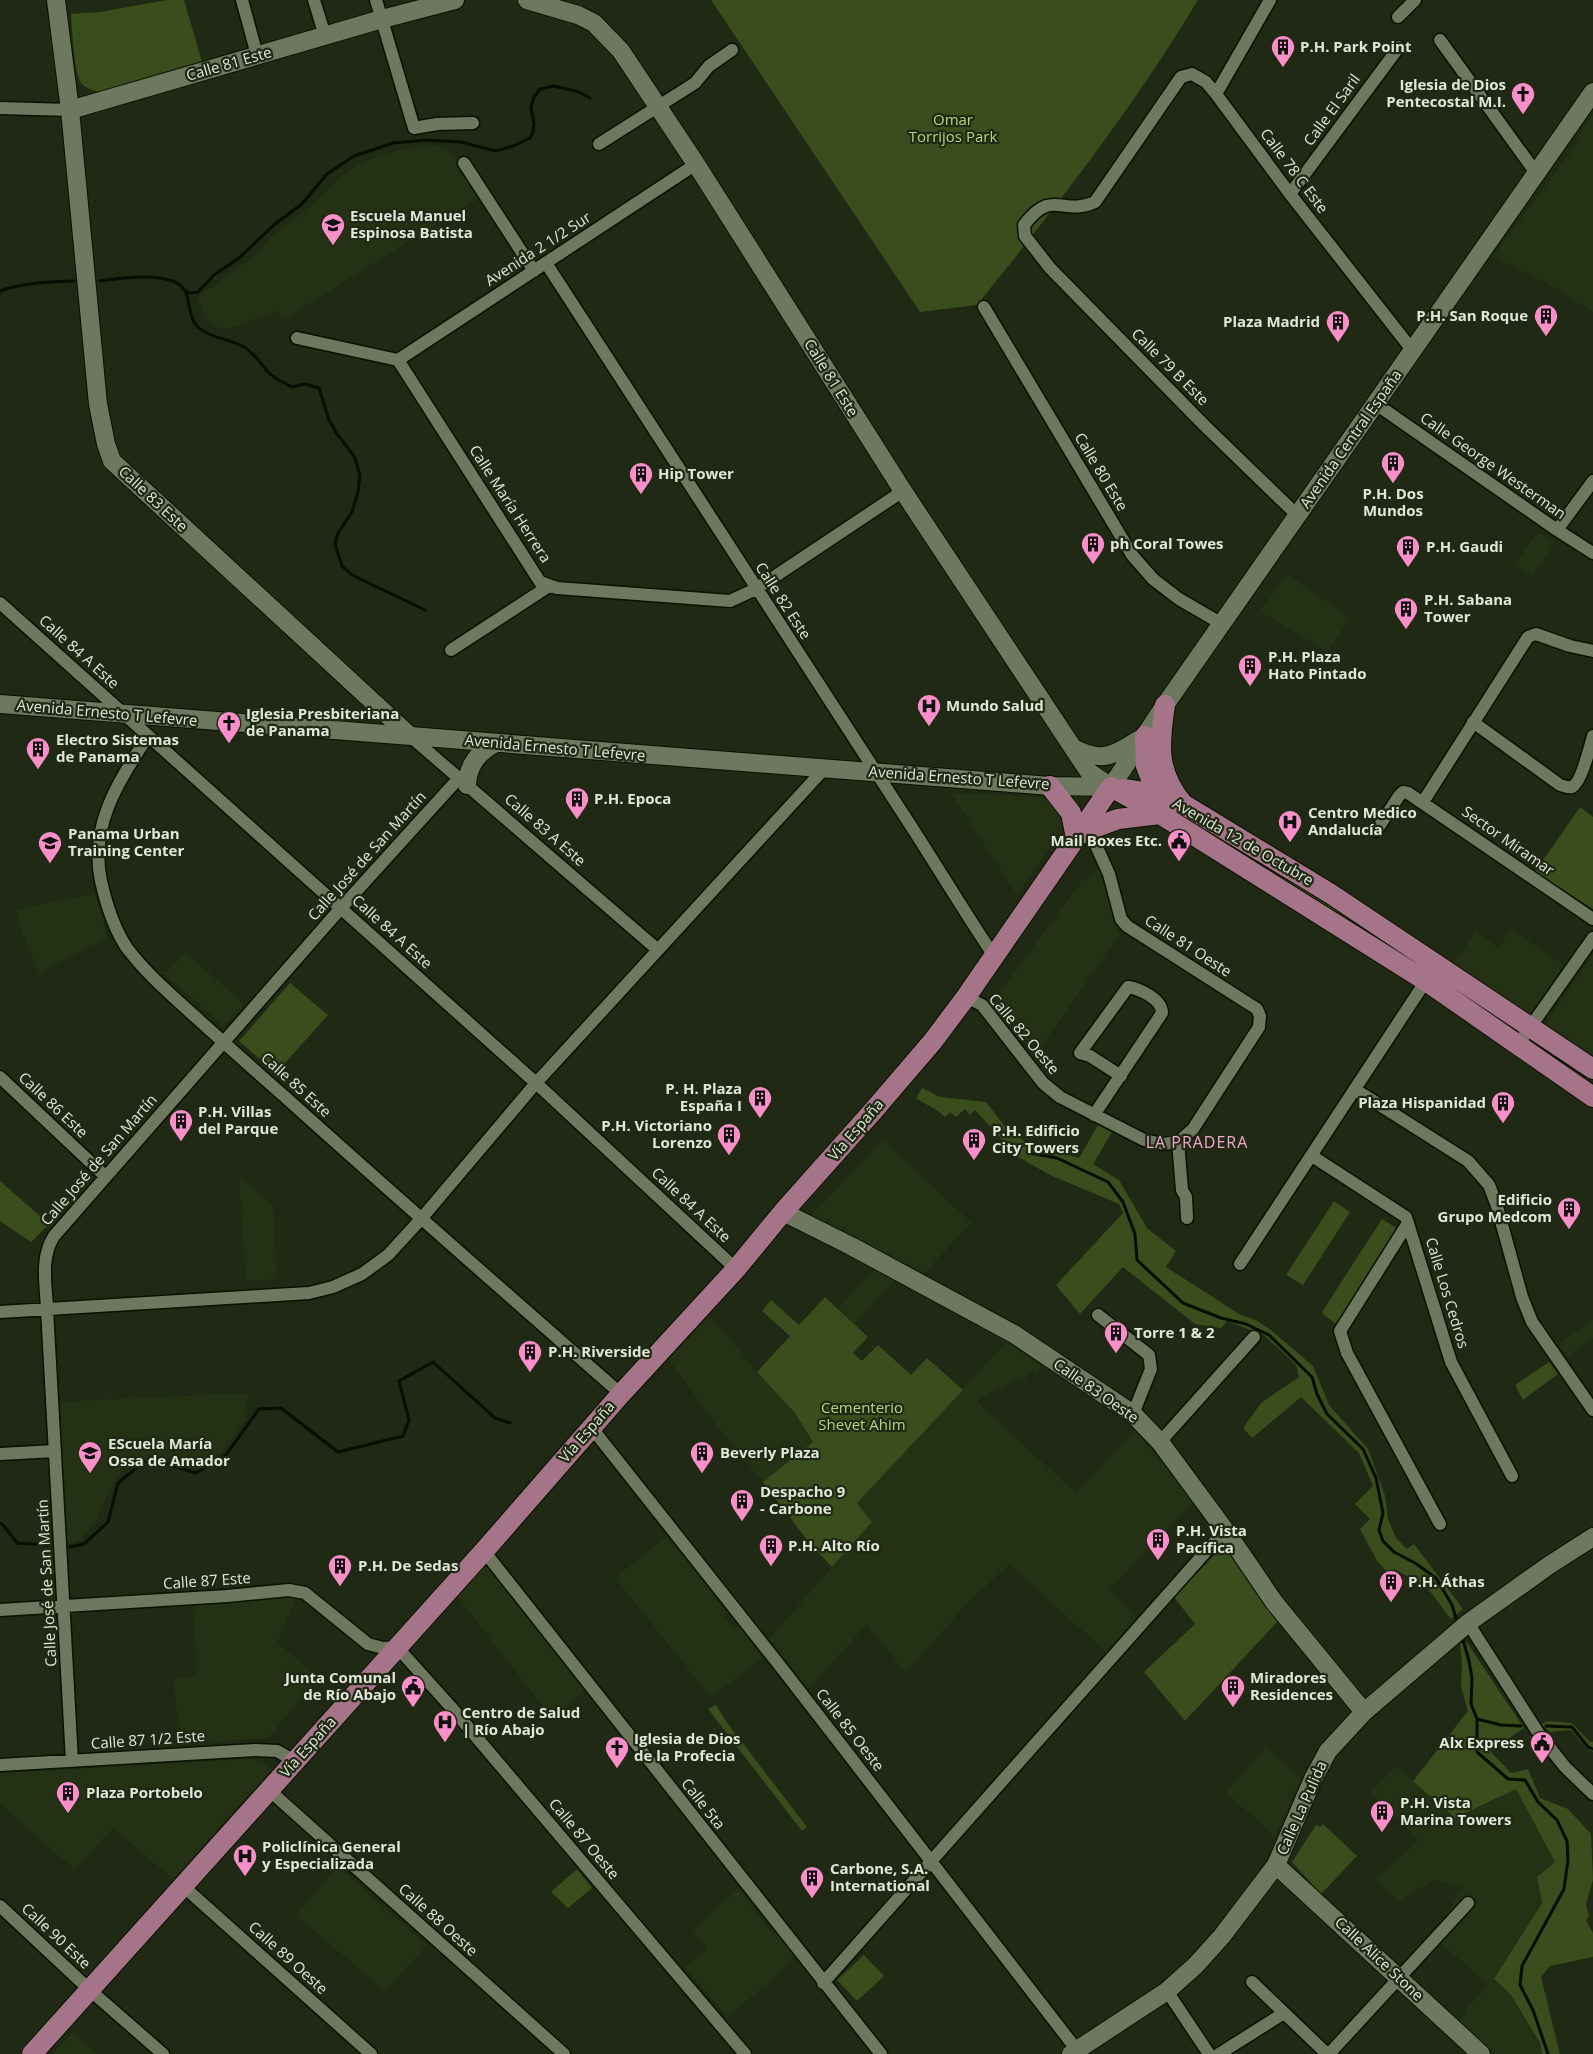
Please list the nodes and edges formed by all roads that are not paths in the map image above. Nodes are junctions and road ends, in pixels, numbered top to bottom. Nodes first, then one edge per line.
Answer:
1 (56, 0) edge
2 (242, 0) edge
3 (314, 0) edge
4 (376, 0) edge
5 (455, 0) edge
6 (527, 0) edge
7 (1270, 0) edge
8 (1415, 0) edge
9 (1398, 17) dead end
10 (382, 19) junction
11 (325, 36) junction
12 (1440, 40) dead end
13 (1399, 47) dead end
14 (732, 50) dead end
15 (257, 55) junction
16 (1593, 92) edge
17 (1216, 94) junction
18 (658, 106) junction
19 (0, 108) edge
20 (70, 110) junction
21 (473, 123) dead end
22 (599, 144) dead end
23 (464, 163) dead end
24 (696, 164) junction
25 (1536, 173) junction
26 (1290, 194) junction
27 (1025, 236) joint
28 (546, 263) junction
29 (534, 271) junction
30 (984, 307) dead end
31 (297, 338) dead end
32 (1413, 351) junction
33 (398, 360) junction
34 (1376, 404) junction
35 (1593, 481) edge
36 (903, 491) junction
37 (1298, 516) junction
38 (1557, 530) junction
39 (1593, 553) edge
40 (549, 586) junction
41 (756, 589) junction
42 (0, 603) edge
43 (1222, 624) junction
44 (452, 650) dead end
45 (1593, 651) edge
46 (370, 700) junction
47 (0, 704) edge
48 (1165, 704) junction
49 (124, 714) junction
50 (1474, 722) junction
51 (358, 733) junction
52 (148, 736) junction
53 (410, 736) junction
54 (1145, 736) junction
55 (1593, 736) edge
56 (496, 743) junction
57 (1072, 748) junction
58 (824, 769) junction
59 (875, 772) junction
60 (463, 781) junction
61 (1056, 786) junction
62 (1111, 787) junction
63 (1157, 794) junction
64 (1423, 802) junction
65 (1183, 804) junction
66 (1160, 814) junction
67 (1376, 831) dead end
68 (1078, 835) junction
69 (341, 908) junction
70 (1593, 919) edge
71 (1593, 938) edge
72 (658, 950) junction
73 (994, 956) junction
74 (1437, 964) junction
75 (1426, 982) junction
76 (966, 997) junction
77 (1531, 1028) junction
78 (224, 1043) junction
79 (1518, 1046) junction
80 (1593, 1069) edge
81 (1593, 1074) edge
82 (1121, 1076) junction
83 (0, 1077) edge
84 (536, 1083) junction
85 (1356, 1090) junction
86 (1590, 1095) edge
87 (1094, 1115) junction
88 (1178, 1142) junction
89 (1312, 1156) junction
90 (106, 1177) junction
91 (783, 1212) junction
92 (1187, 1218) dead end
93 (421, 1219) junction
94 (1408, 1223) junction
95 (1240, 1264) dead end
96 (736, 1269) junction
97 (47, 1309) junction
98 (0, 1312) edge
99 (1098, 1315) dead end
100 (1254, 1338) dead end
101 (621, 1394) junction
102 (1593, 1410) edge
103 (1134, 1414) junction
104 (591, 1427) junction
105 (1160, 1442) junction
106 (55, 1451) junction
107 (0, 1454) edge
108 (1512, 1476) dead end
109 (1440, 1524) dead end
110 (1225, 1530) junction
111 (1593, 1537) edge
112 (484, 1551) junction
113 (65, 1606) junction
114 (0, 1610) edge
115 (1468, 1623) junction
116 (397, 1647) junction
117 (1364, 1712) junction
118 (72, 1761) junction
119 (295, 1761) junction
120 (0, 1765) edge
121 (269, 1790) junction
122 (1593, 1794) edge
123 (931, 1862) junction
124 (1276, 1865) junction
125 (183, 1886) junction
126 (1468, 1903) dead end
127 (0, 1906) edge
128 (1398, 1978) junction
129 (1252, 1982) dead end
130 (823, 1983) junction
131 (90, 1991) junction
132 (1167, 1991) junction
133 (1284, 2013) junction
134 (1076, 2053) edge
135 (32, 2054) edge
136 (163, 2054) edge
137 (371, 2054) edge
138 (564, 2054) edge
139 (745, 2054) edge
140 (881, 2054) edge
141 (1209, 2054) edge
142 (1219, 2054) edge
143 (1328, 2054) edge
144 (1480, 2054) edge

1 - 20 street, Calle 83 Este
2 - 15 street
3 - 11 street
4 - 10 street
5 - 10 street, Calle 81 Este
6 - 18 street, Calle 81 Este
7 - 17 street
8 - 9 street
10 - 11 street, Calle 81 Este
10 - 21 street
11 - 15 street, Calle 81 Este
12 - 25 street
13 - 26 street, Calle El Saril
14 - 18 street
15 - 20 street, Calle 81 Este
16 - 25 street, Avenida Central España
17 - 26 street, Calle 78 C Este
17 - 27 street, Calle 78 C Este
18 - 22 street
18 - 24 street, Calle 81 Este
19 - 20 street, Calle 81 Este
20 - 46 street, Calle 83 Este
23 - 29 street
24 - 28 street, Avenida 2 1/2 Sur
24 - 36 street, Calle 81 Este
25 - 32 street, Avenida Central España
26 - 32 street, Calle 78 C Este
27 - 37 street, Calle 79 B Este
28 - 29 street, Avenida 2 1/2 Sur
28 - 41 street, Calle 82 Este
29 - 33 street, Avenida 2 1/2 Sur
30 - 43 street, Calle 80 Este
31 - 33 street
32 - 34 street, Avenida Central España
33 - 40 street, Calle María Herrera
34 - 37 street, Avenida Central España
34 - 38 street, Calle George Westerman
35 - 38 street
36 - 41 street, Calle María Herrera
36 - 57 street, Calle 81 Este
37 - 43 street, Avenida Central España
38 - 39 street, Calle George Westerman
40 - 41 street, Calle María Herrera
40 - 44 street
41 - 59 street, Calle 82 Este
42 - 49 street, Calle 84 A Este
43 - 48 street, Avenida Central España
45 - 50 street
46 - 51 street
46 - 53 street, Calle 83 Este
47 - 49 street, Avenida Ernesto T Lefevre
48 - 54 street, Avenida Central España
48 - 65 main road
49 - 51 street, Avenida Ernesto T Lefevre
49 - 52 street, Calle 84 A Este
50 - 55 street
50 - 64 street
51 - 53 street, Avenida Ernesto T Lefevre
52 - 69 street, Calle 84 A Este
52 - 78 street, Calle 85 Este
53 - 56 street, Avenida Ernesto T Lefevre
53 - 60 street, Calle 83 A Este
54 - 57 street
54 - 62 street, Avenida Central España
54 - 63 main road
56 - 58 street, Avenida Ernesto T Lefevre
56 - 60 street
57 - 61 street
57 - 62 street, Calle 81 Este
58 - 59 street, Avenida Ernesto T Lefevre
58 - 72 street
59 - 61 street, Avenida Ernesto T Lefevre
59 - 73 street, Calle 82 Este
60 - 69 street, Calle José de San Martín
60 - 72 street, Calle 83 A Este
61 - 62 street, Avenida Ernesto T Lefevre
61 - 68 main road
62 - 63 main road, Avenida 12 de Octubre
62 - 66 main road, Avenida 12 de Octubre
62 - 68 main road, Vía España
63 - 65 main road, Avenida 12 de Octubre
64 - 67 street, Sector Miramar
64 - 70 street, Sector Miramar
65 - 74 main road, Avenida 12 de Octubre
66 - 68 main road
66 - 75 main road, Avenida 12 de Octubre
68 - 73 main road, Vía España
68 - 88 street, Calle 81 Oeste
69 - 78 street, Calle José de San Martín
69 - 84 street, Calle 84 A Este
71 - 77 street
72 - 84 street
73 - 76 main road, Vía España
74 - 75 street
74 - 77 main road, Avenida 12 de Octubre
75 - 79 main road, Avenida 12 de Octubre
75 - 85 street
76 - 87 street, Calle 82 Oeste
76 - 91 main road, Vía España
77 - 79 street
77 - 80 main road, Avenida 12 de Octubre
78 - 90 street, Calle José de San Martín
78 - 93 street, Calle 85 Este
79 - 86 main road, Avenida 12 de Octubre
81 - 86 main road
82 - 82 street
82 - 87 street
83 - 90 street, Calle 86 Este
84 - 93 street
84 - 96 street, Calle 84 A Este
85 - 89 street
85 - 102 street
87 - 88 street, Calle 82 Oeste
88 - 92 street
89 - 94 street, Calle Los Cedros
89 - 95 street
90 - 97 street, Calle José de San Martín
91 - 96 main road, Vía España
91 - 103 street, Calle 83 Oeste
93 - 97 street
93 - 101 street, Calle 85 Este
94 - 108 street, Calle Los Cedros
94 - 109 street
96 - 101 main road, Vía España
97 - 98 street
97 - 106 street, Calle José de San Martín
99 - 103 street
100 - 105 street
101 - 104 main road, Vía España
103 - 105 street, Calle 83 Oeste
104 - 112 main road, Vía España
104 - 123 street, Calle 85 Oeste
105 - 110 street, Calle 83 Oeste
106 - 107 street
106 - 113 street, Calle José de San Martín
110 - 117 street, Calle 83 Oeste
110 - 123 street
111 - 115 street, Calle La Pulida
112 - 116 main road, Vía España
112 - 130 street, Calle 5ta
113 - 114 street, Calle 87 Este
113 - 116 street, Calle 87 Este
113 - 118 street, Calle José de San Martín
115 - 117 street, Calle La Pulida
115 - 122 street
116 - 119 main road, Vía España
116 - 139 street, Calle 87 Oeste
117 - 124 street, Calle La Pulida
118 - 119 street, Calle 87 1/2 Este
118 - 120 street, Calle 87 1/2 Este
119 - 121 main road, Vía España
121 - 125 main road, Vía España
121 - 138 street, Calle 88 Oeste
123 - 130 street
123 - 134 street, Calle 85 Oeste
124 - 128 street, Calle Alice Stone
124 - 132 street, Calle La Pulida
125 - 131 main road, Vía España
125 - 137 street, Calle 89 Oeste
126 - 128 street
127 - 131 street, Calle 90 Este
128 - 143 street
128 - 144 street, Calle Alice Stone
129 - 133 street
130 - 140 street, Calle 5ta
131 - 135 main road, Vía España
131 - 136 street, Calle 90 Este
132 - 134 street, Calle La Pulida
132 - 141 street
133 - 142 street
133 - 143 street

